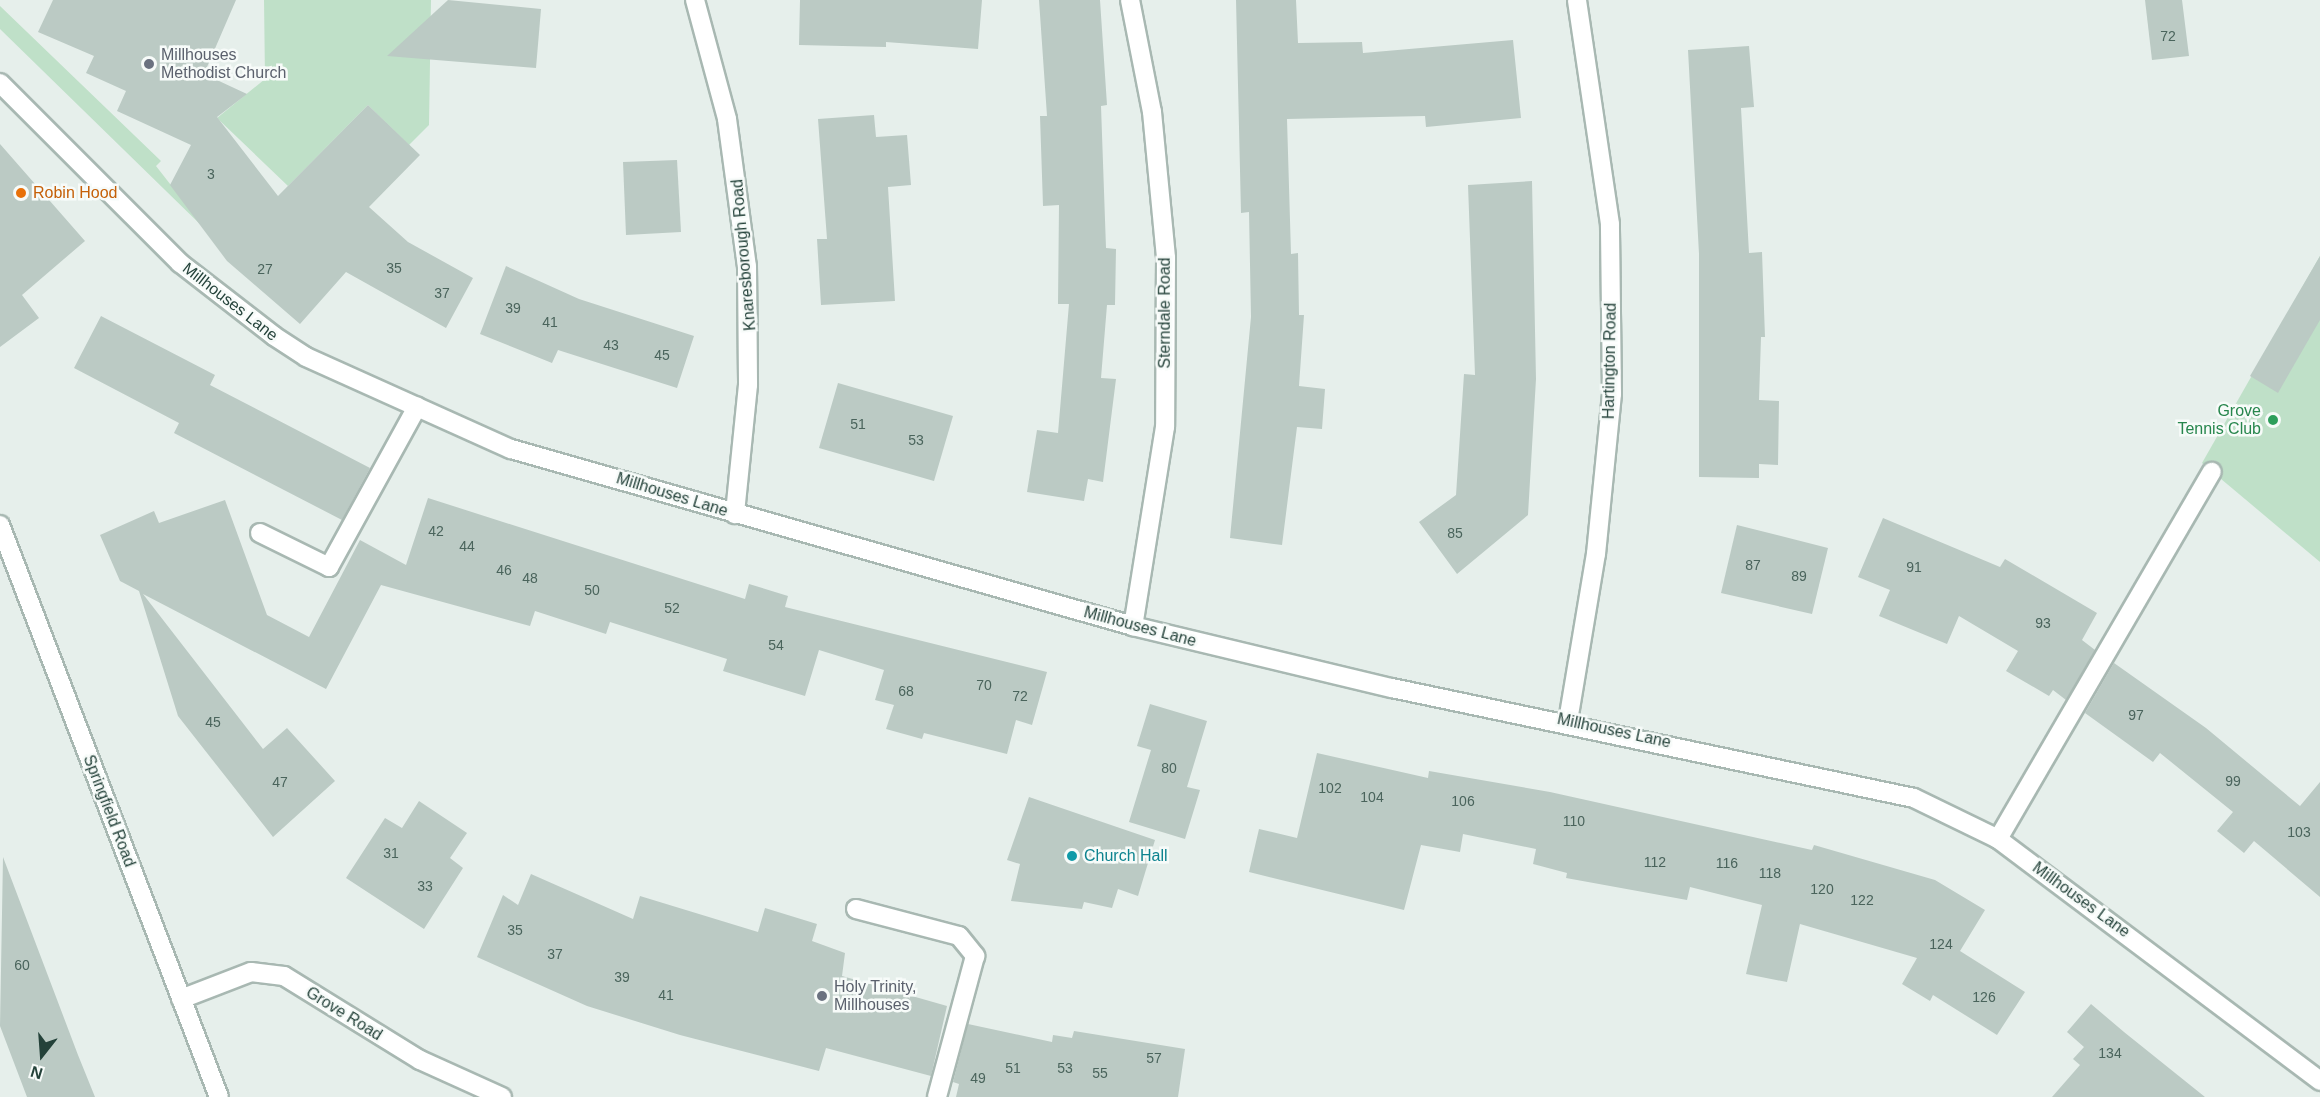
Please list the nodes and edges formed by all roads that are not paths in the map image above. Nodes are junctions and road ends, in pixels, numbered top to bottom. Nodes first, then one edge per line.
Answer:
1 (695, 0) edge
2 (1130, 0) edge
3 (1577, 0) edge
4 (0, 83) edge
5 (417, 407) junction
6 (2212, 472) dead end
7 (735, 514) junction
8 (0, 525) edge
9 (260, 533) dead end
10 (1133, 626) junction
11 (1568, 721) junction
12 (1998, 839) junction
13 (856, 909) dead end
14 (181, 999) junction
15 (2320, 1081) edge
16 (219, 1097) edge
17 (502, 1097) edge
18 (938, 1097) edge

1 - 7 street, Knaresborough Road
2 - 10 street, Sterndale Road
3 - 11 street, Hartington Road
4 - 5 street, Millhouses Lane
5 - 7 street, Millhouses Lane
5 - 9 street
6 - 12 street
7 - 10 street, Millhouses Lane
8 - 14 street, Springfield Road
10 - 11 street, Millhouses Lane
11 - 12 street, Millhouses Lane
12 - 15 street, Millhouses Lane
13 - 18 street
14 - 16 street, Springfield Road
14 - 17 street, Grove Road

